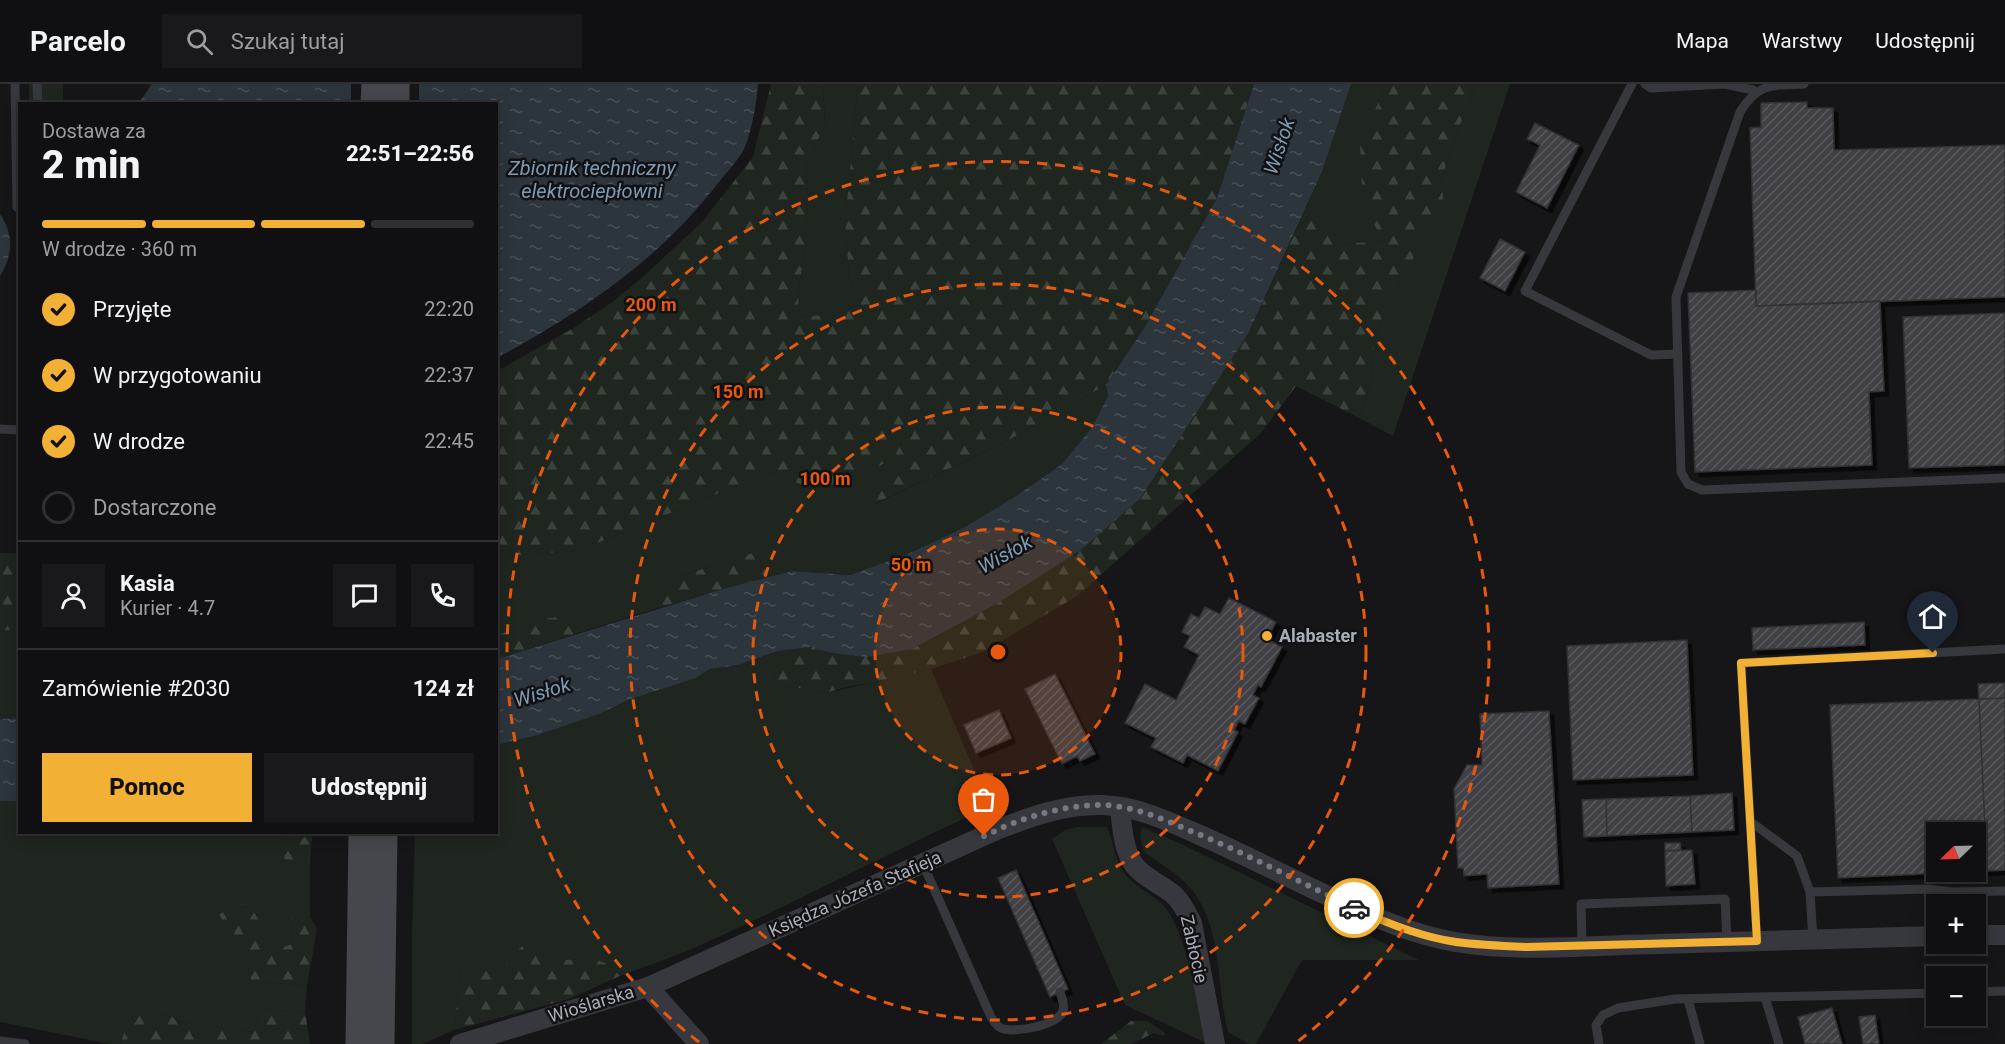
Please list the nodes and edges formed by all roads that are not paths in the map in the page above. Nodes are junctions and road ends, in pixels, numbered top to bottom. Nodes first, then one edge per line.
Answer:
1 (15, 84) edge
2 (37, 84) edge
3 (375, 84) edge
4 (396, 84) edge
5 (1632, 84) edge
6 (1645, 84) edge
7 (1803, 84) edge
8 (1753, 90) junction
9 (38, 102) edge
10 (374, 102) edge
11 (396, 102) edge
12 (17, 207) dead end
13 (1678, 354) junction
14 (0, 429) edge
15 (18, 430) edge
16 (2005, 478) edge
17 (2005, 649) edge
18 (1120, 807) junction
19 (1751, 822) junction
20 (362, 834) edge
21 (384, 834) edge
22 (923, 864) junction
23 (2005, 891) edge
24 (1810, 892) junction
25 (1953, 892) joint
26 (2005, 934) edge
27 (1986, 935) edge
28 (1926, 936) edge
29 (1813, 940) junction
30 (1757, 941) junction
31 (1727, 942) junction
32 (1582, 946) junction
33 (648, 987) junction
34 (2005, 991) edge
35 (1060, 992) dead end
36 (1986, 992) edge
37 (1926, 993) edge
38 (1765, 997) junction
39 (1688, 999) junction
40 (0, 1041) edge
41 (25, 1044) edge
42 (359, 1044) edge
43 (381, 1044) edge
44 (463, 1044) edge
45 (699, 1044) edge
46 (1215, 1044) edge
47 (1599, 1044) edge
48 (1700, 1044) edge
49 (1779, 1044) edge

1 - 12 lane
2 - 9 lane
3 - 10 main road
4 - 11 main road
5 - 13 lane
6 - 8 lane
7 - 8 lane
8 - 13 lane
13 - 16 lane
14 - 15 lane
17 - 19 lane
18 - 22 street, Księdza Józefa Stafieja
18 - 32 street, Księdza Józefa Stafieja
18 - 46 street, Zabłocie
19 - 24 lane
19 - 30 lane
20 - 42 main road
21 - 43 main road
22 - 33 street, Księdza Józefa Stafieja
22 - 35 lane
23 - 25 lane
24 - 25 lane
24 - 29 lane
26 - 27 street
28 - 29 street, Księdza Józefa Stafieja
29 - 30 street, Księdza Józefa Stafieja
30 - 31 street, Księdza Józefa Stafieja
31 - 32 street, Księdza Józefa Stafieja
31 - 32 lane
33 - 44 street, Wioślarska
33 - 45 street, Wioślarska
34 - 36 lane
37 - 38 lane
38 - 39 lane
38 - 49 lane
39 - 47 lane
39 - 48 lane
40 - 41 lane

